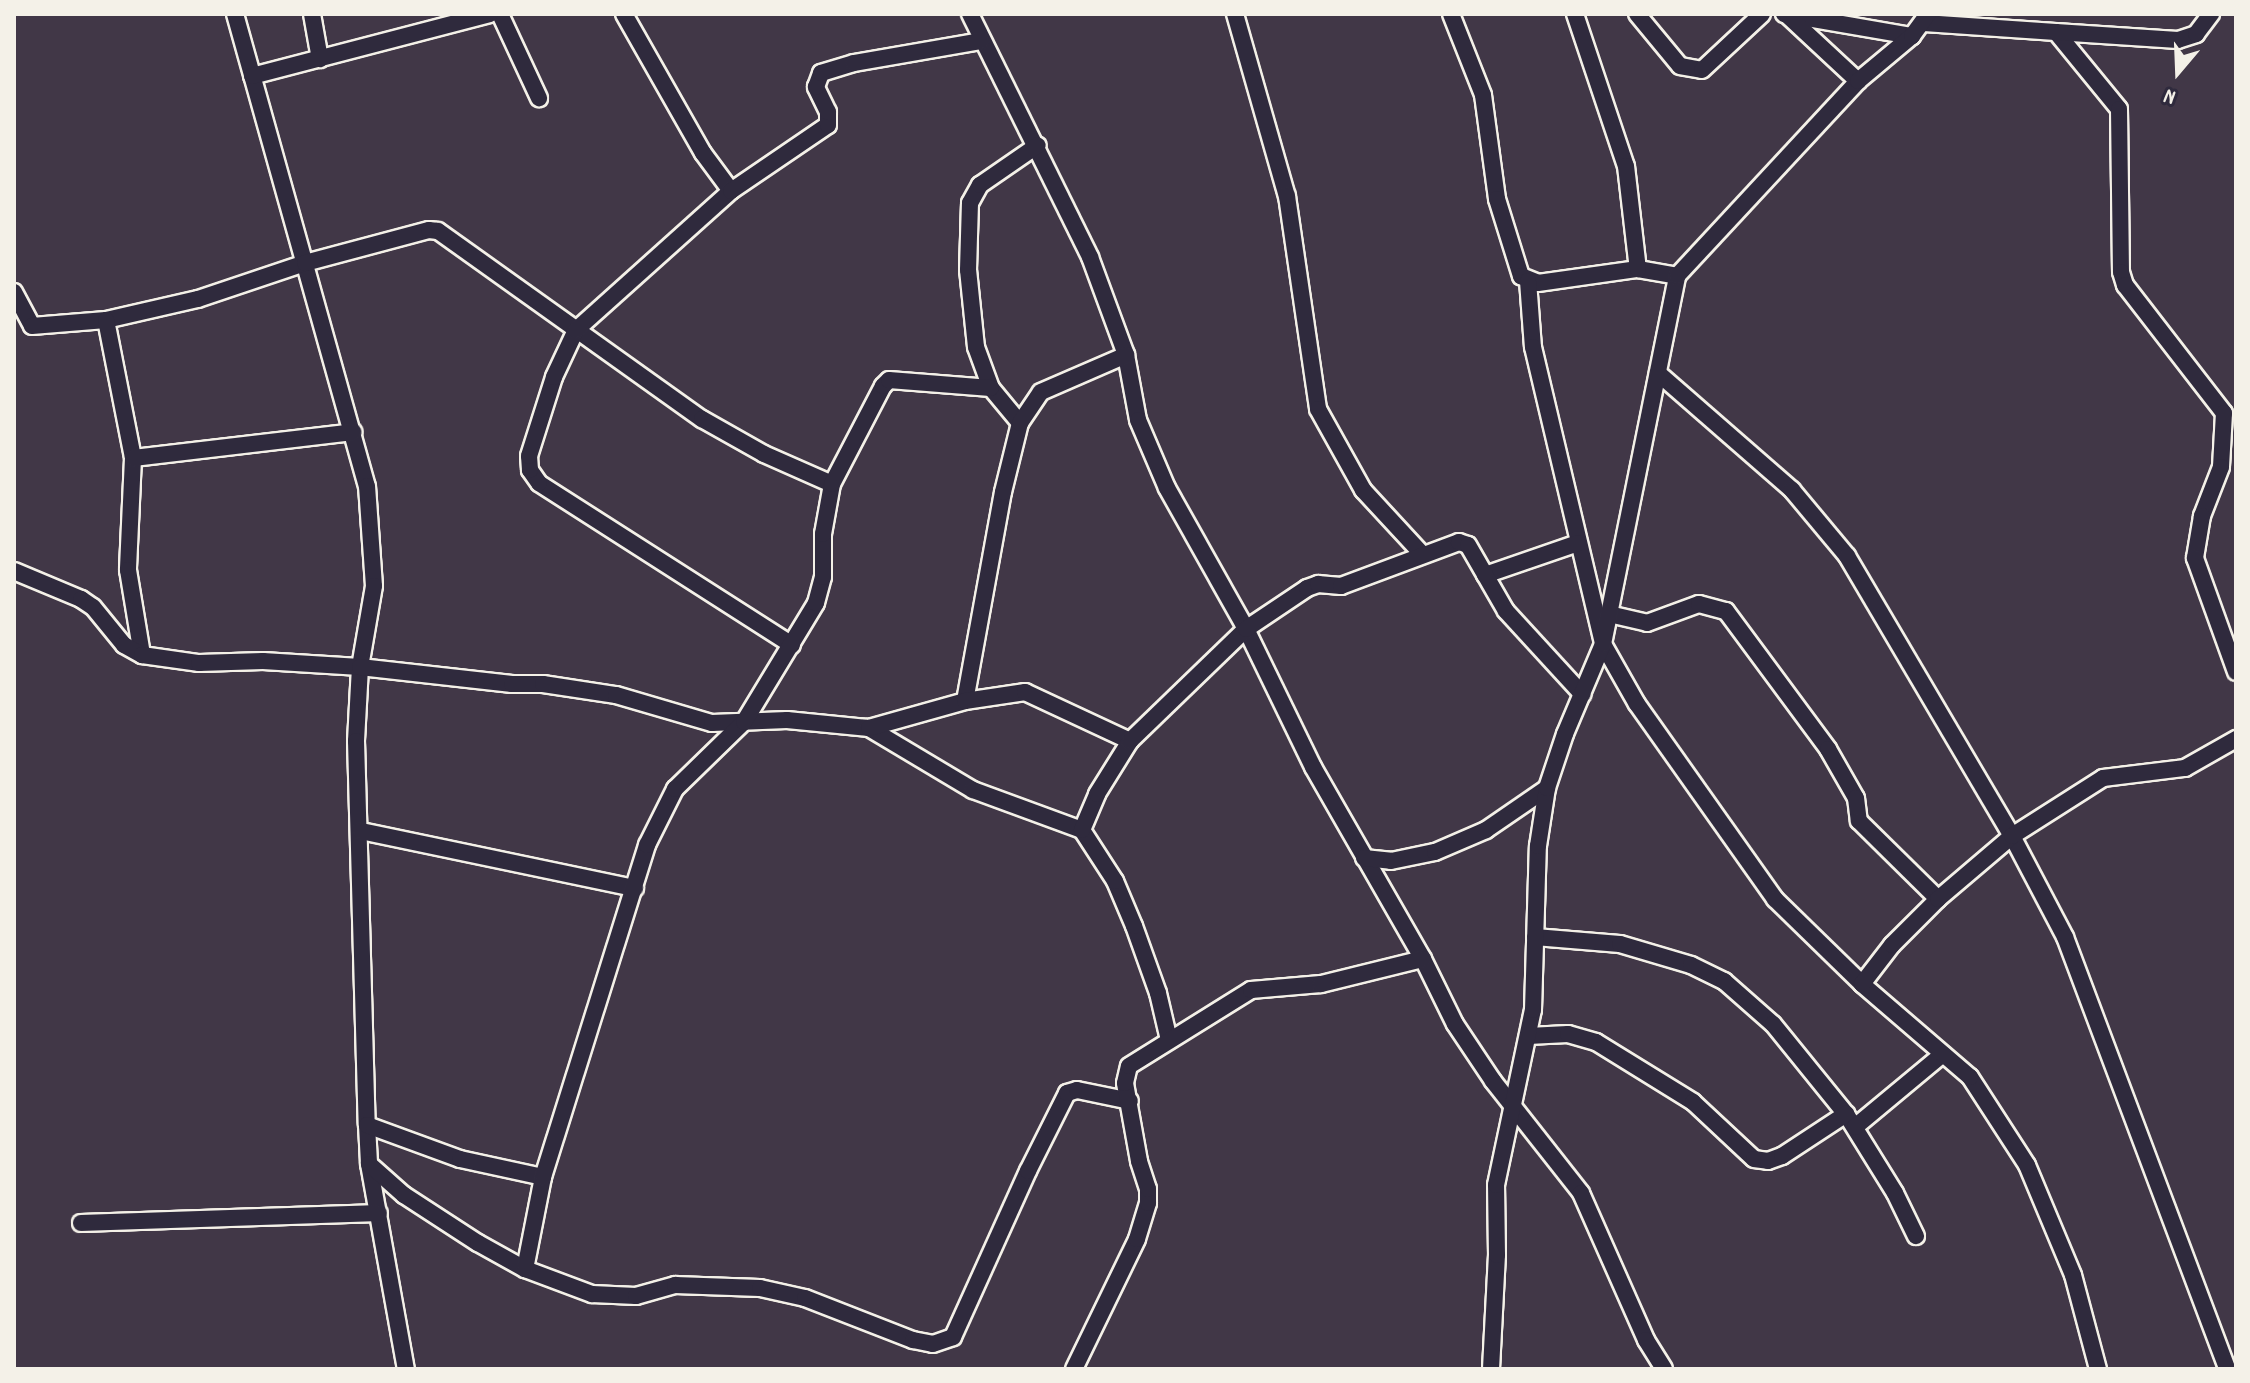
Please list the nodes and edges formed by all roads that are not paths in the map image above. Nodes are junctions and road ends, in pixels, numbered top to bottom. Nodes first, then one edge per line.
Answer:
1 (235, 14) edge
2 (312, 14) edge
3 (490, 14) edge
4 (500, 14) edge
5 (624, 14) edge
6 (970, 14) edge
7 (1235, 14) edge
8 (1451, 14) edge
9 (1575, 14) edge
10 (1637, 14) edge
11 (1762, 14) edge
12 (1786, 14) edge
13 (2211, 14) edge
14 (1926, 18) edge
15 (2056, 32) junction
16 (1912, 36) junction
17 (981, 41) junction
18 (320, 59) junction
19 (252, 76) junction
20 (1858, 81) junction
21 (539, 98) dead end
22 (1038, 145) junction
23 (731, 191) junction
24 (305, 263) junction
25 (1638, 269) junction
26 (1677, 276) junction
27 (1528, 281) junction
28 (14, 292) edge
29 (106, 320) junction
30 (576, 330) junction
31 (1126, 355) junction
32 (1658, 373) junction
33 (991, 388) junction
34 (1020, 423) junction
35 (353, 432) junction
36 (133, 458) junction
37 (832, 484) junction
38 (1578, 543) junction
39 (1422, 554) junction
40 (14, 571) edge
41 (1485, 575) junction
42 (1609, 614) junction
43 (1246, 629) junction
44 (1603, 644) junction
45 (792, 645) junction
46 (142, 655) junction
47 (360, 667) junction
48 (2236, 672) edge
49 (1582, 694) junction
50 (965, 701) junction
51 (744, 722) junction
52 (869, 728) junction
53 (2236, 739) edge
54 (1130, 741) junction
55 (1547, 788) junction
56 (1082, 830) junction
57 (361, 831) junction
58 (2012, 836) junction
59 (1364, 858) junction
60 (635, 888) junction
61 (1938, 899) junction
62 (1535, 937) junction
63 (1423, 959) junction
64 (1862, 984) junction
65 (1528, 1036) junction
66 (1169, 1040) junction
67 (1943, 1054) junction
68 (1130, 1101) junction
69 (1515, 1105) junction
70 (1850, 1120) junction
71 (367, 1125) junction
72 (369, 1164) junction
73 (543, 1177) junction
74 (379, 1213) junction
75 (81, 1223) dead end
76 (1916, 1236) dead end
77 (525, 1269) junction
78 (406, 1369) edge
79 (1074, 1369) edge
80 (1491, 1369) edge
81 (1664, 1369) edge
82 (2098, 1369) edge
83 (2227, 1369) edge

1 - 19 street
2 - 18 street
3 - 18 street
4 - 21 street
5 - 23 street
6 - 17 street
7 - 39 street
8 - 27 street
9 - 25 street
10 - 11 street
12 - 16 street
12 - 20 street
13 - 15 street
14 - 15 street
14 - 16 street
15 - 48 street
16 - 20 street
17 - 22 street
17 - 23 street
18 - 19 street
19 - 24 street
20 - 26 street
22 - 31 street
22 - 33 street
23 - 30 street
24 - 29 street
24 - 30 street
24 - 35 street
25 - 26 street
25 - 27 street
26 - 32 street
27 - 38 street
28 - 29 street
29 - 36 street
30 - 37 street
30 - 45 street
31 - 34 street
31 - 43 street
32 - 42 street
32 - 58 street
33 - 34 street
33 - 37 street
34 - 50 street
35 - 36 street
35 - 47 street
36 - 46 street
37 - 45 street
38 - 41 street
38 - 44 street
39 - 41 street
39 - 43 street
40 - 46 street
41 - 49 street
42 - 44 street
42 - 61 street
43 - 54 street
43 - 59 street
44 - 49 street
44 - 64 street
45 - 51 street
46 - 47 street
47 - 51 street
47 - 57 street
49 - 55 street
50 - 52 street
50 - 54 street
51 - 52 street
51 - 60 street
52 - 56 street
53 - 58 street
54 - 56 street
55 - 59 street
55 - 62 street
56 - 66 street
57 - 60 street
57 - 71 street
58 - 61 street
58 - 83 street
59 - 63 street
60 - 73 street
61 - 64 street
62 - 65 street
62 - 70 street
63 - 66 street
63 - 69 street
64 - 67 street
65 - 69 street
65 - 70 street
66 - 68 street
67 - 70 street
67 - 82 street
68 - 77 street
68 - 79 street
69 - 80 street
69 - 81 street
70 - 76 street
71 - 72 street
71 - 73 street
72 - 74 street
72 - 77 street
73 - 77 street
74 - 75 street
74 - 78 street

